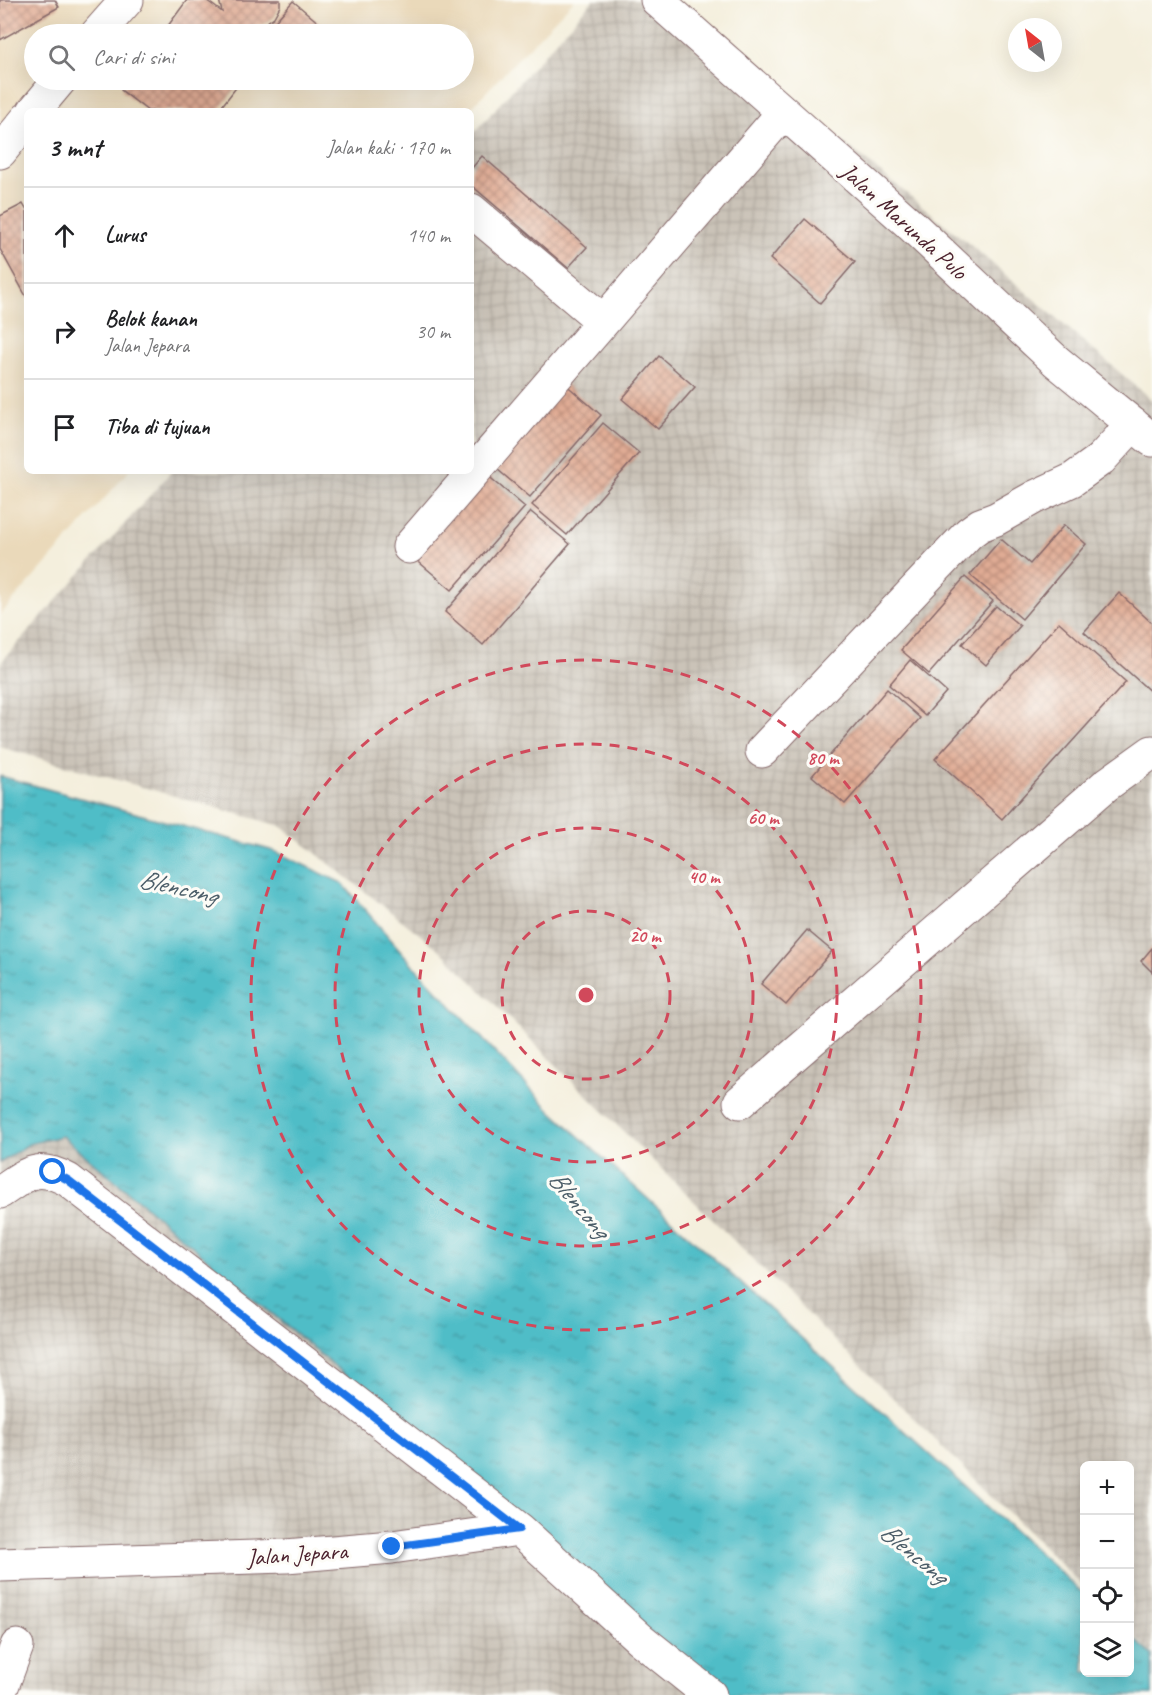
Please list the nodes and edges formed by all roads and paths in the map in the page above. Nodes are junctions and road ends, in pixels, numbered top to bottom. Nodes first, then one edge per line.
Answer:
1 (127, 0) edge
2 (657, 0) edge
3 (106, 24) edge
4 (52, 90) edge
5 (37, 108) edge
6 (783, 113) junction
7 (24, 123) edge
8 (0, 152) edge
9 (474, 213) edge
10 (603, 321) junction
11 (1142, 432) edge
12 (474, 471) edge
13 (472, 474) edge
14 (409, 547) dead end
15 (762, 751) dead end
16 (1152, 753) edge
17 (740, 1102) dead end
18 (0, 1192) edge
19 (519, 1529) junction
20 (0, 1565) edge
21 (640, 1640) junction
22 (17, 1646) dead end
23 (0, 1692) edge
24 (691, 1695) edge
25 (710, 1695) edge

1 - 3 street
2 - 6 street, Jalan Marunda Pulo
4 - 5 street
6 - 10 street
6 - 11 street, Jalan Marunda Pulo
7 - 8 street
9 - 10 street
10 - 12 street
11 - 15 street
13 - 14 street
16 - 17 street
18 - 19 street
19 - 20 street, Jalan Jepara
19 - 21 street
21 - 24 street
21 - 25 street
22 - 23 street

